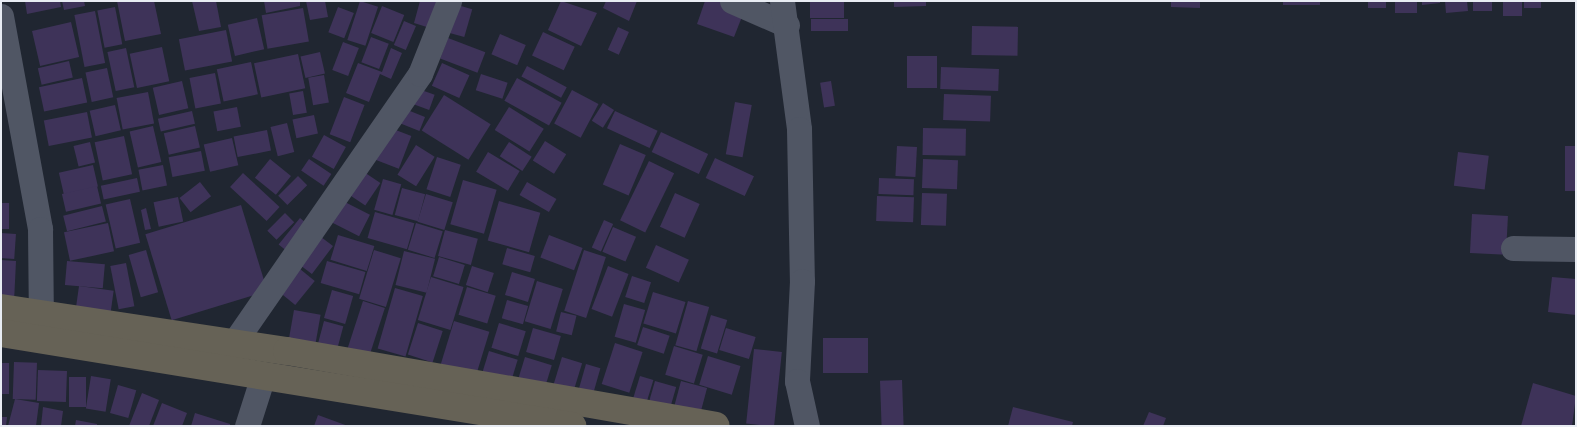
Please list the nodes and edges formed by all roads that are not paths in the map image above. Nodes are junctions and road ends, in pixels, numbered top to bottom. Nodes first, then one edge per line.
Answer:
1 (449, 1) edge
2 (732, 1) edge
3 (785, 13) edge
4 (1, 16) edge
5 (1513, 248) dead end
6 (1576, 249) edge
7 (1, 308) edge
8 (41, 326) junction
9 (1, 333) edge
10 (235, 342) junction
11 (219, 366) junction
12 (263, 376) junction
13 (247, 426) edge
14 (572, 426) edge
15 (715, 426) edge
16 (807, 426) edge

1 - 10 street
2 - 3 street
3 - 16 street
4 - 8 street
5 - 6 street
7 - 8 main road
8 - 9 main road
8 - 10 main road
8 - 11 main road
10 - 11 street
10 - 15 main road
11 - 12 main road
12 - 13 street
12 - 14 main road

